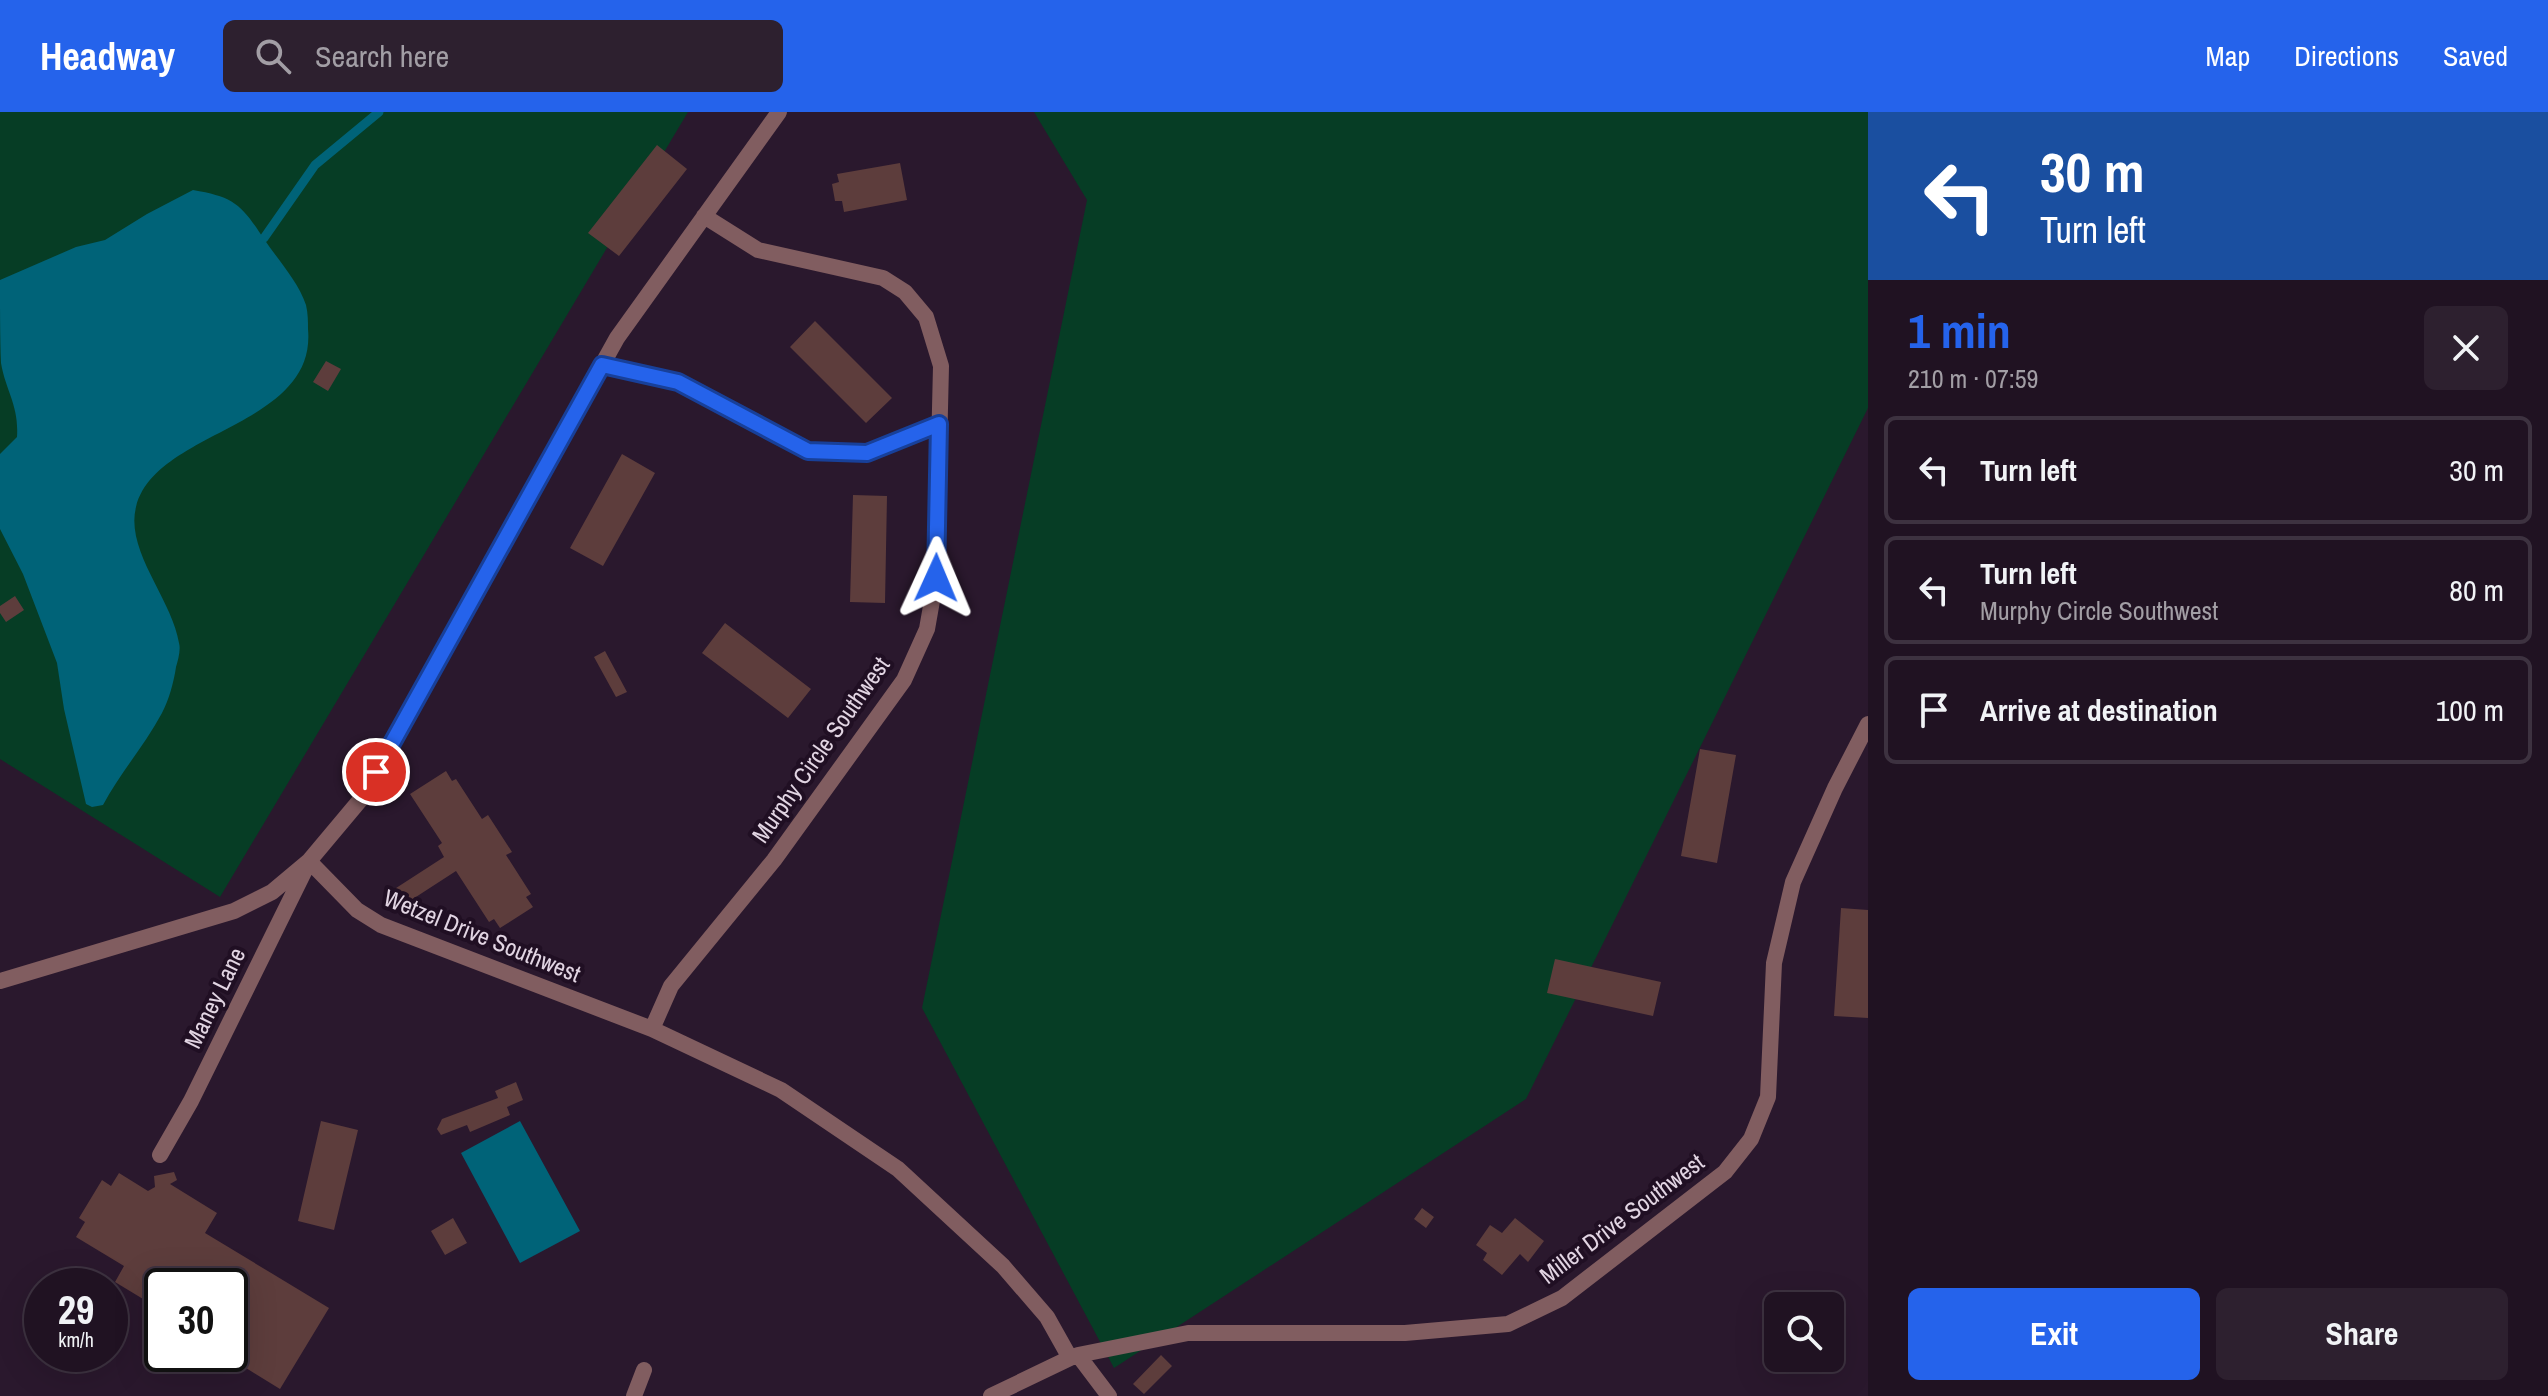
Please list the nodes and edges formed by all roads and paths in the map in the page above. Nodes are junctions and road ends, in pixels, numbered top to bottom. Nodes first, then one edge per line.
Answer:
1 (779, 112) edge
2 (704, 216) junction
3 (602, 365) junction
4 (939, 424) junction
5 (1868, 724) edge
6 (309, 861) junction
7 (0, 981) edge
8 (652, 1029) junction
9 (160, 1155) dead end
10 (644, 1370) dead end
11 (634, 1396) edge
12 (991, 1396) edge
13 (1109, 1396) edge

1 - 2 street
2 - 3 street
2 - 4 street, Murphy Circle Southwest
3 - 4 lane
3 - 6 street
4 - 8 street, Murphy Circle Southwest
5 - 13 street, Miller Drive Southwest
6 - 7 street
6 - 8 street, Wetzel Drive Southwest
6 - 9 street, Maney Lane
8 - 12 street
10 - 11 street

